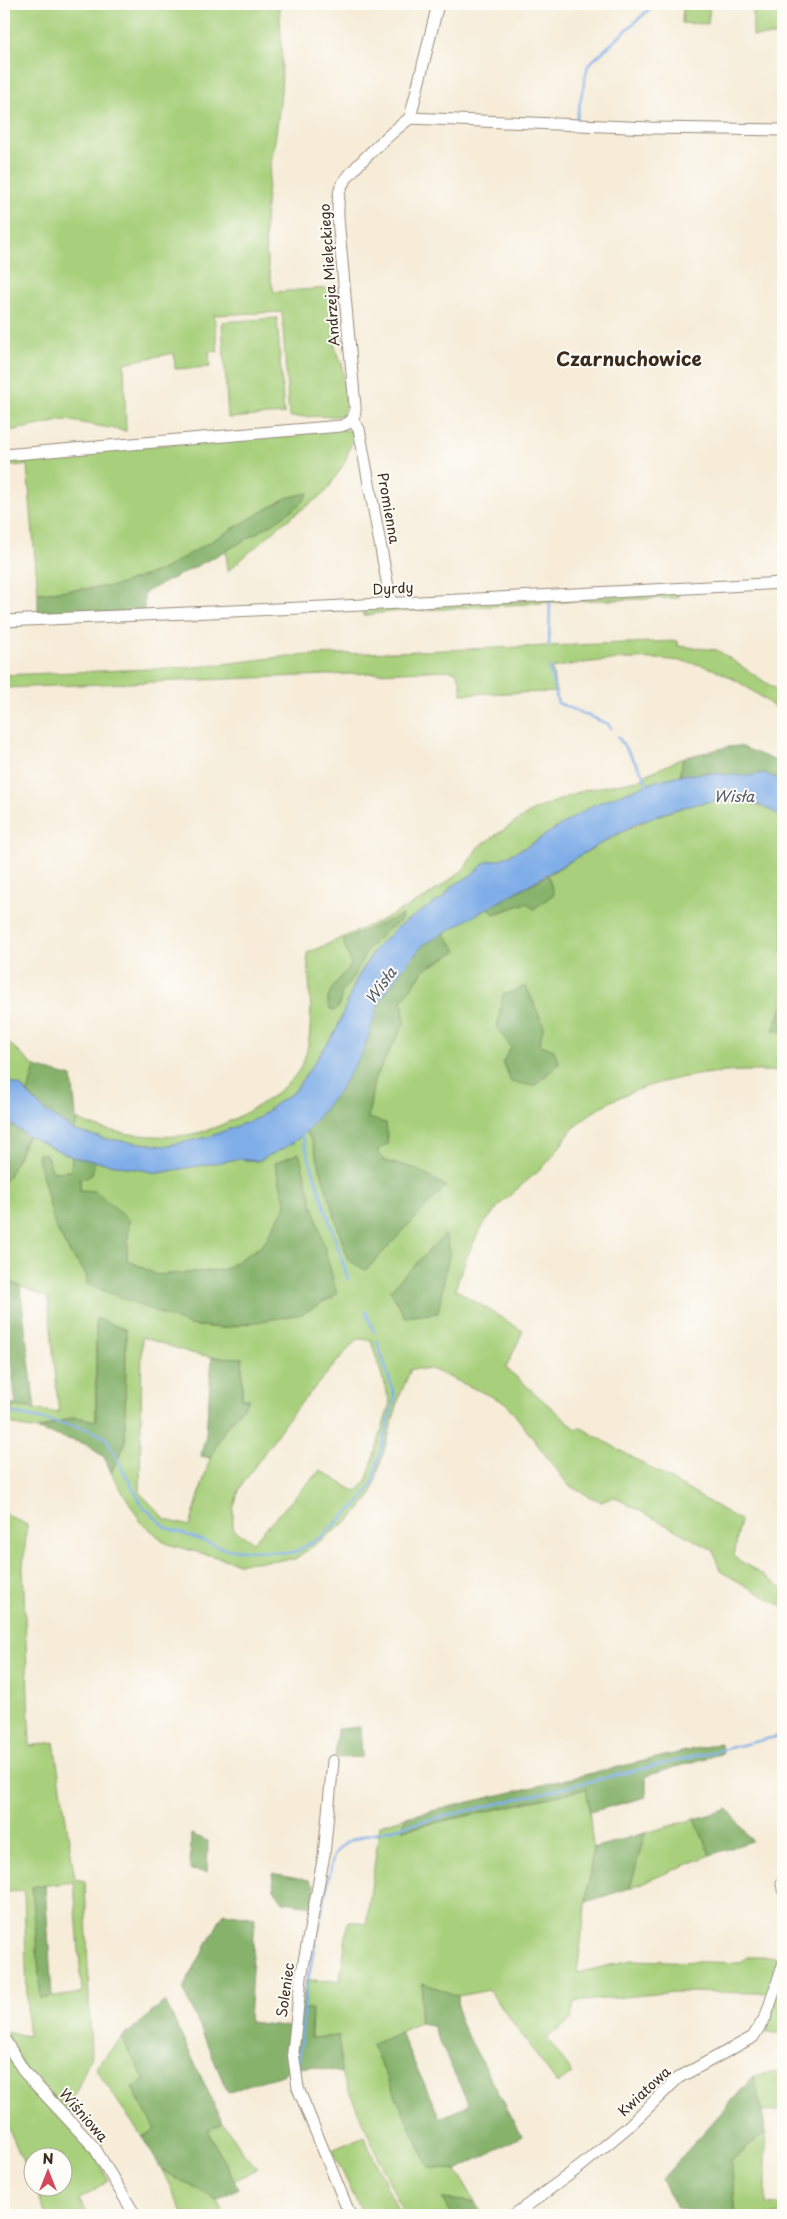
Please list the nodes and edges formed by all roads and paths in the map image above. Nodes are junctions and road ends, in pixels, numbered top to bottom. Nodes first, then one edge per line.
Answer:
1 (438, 4) edge
2 (410, 118) junction
3 (783, 130) edge
4 (352, 420) junction
5 (4, 455) edge
6 (783, 583) edge
7 (391, 603) junction
8 (4, 620) edge
9 (333, 1761) dead end
10 (783, 1965) edge
11 (780, 1981) edge
12 (4, 2039) edge
13 (135, 2215) edge
14 (350, 2215) edge
15 (514, 2215) edge

1 - 2 street
2 - 3 street
2 - 4 street, Andrzeja Mielęckiego
4 - 5 street
4 - 7 street, Promienna
6 - 7 street, Dyrdy
7 - 8 street, Dyrdy
9 - 14 street, Soleniec
10 - 11 street, Kwiatowa
11 - 15 street, Kwiatowa
12 - 13 street, Wiśniowa

